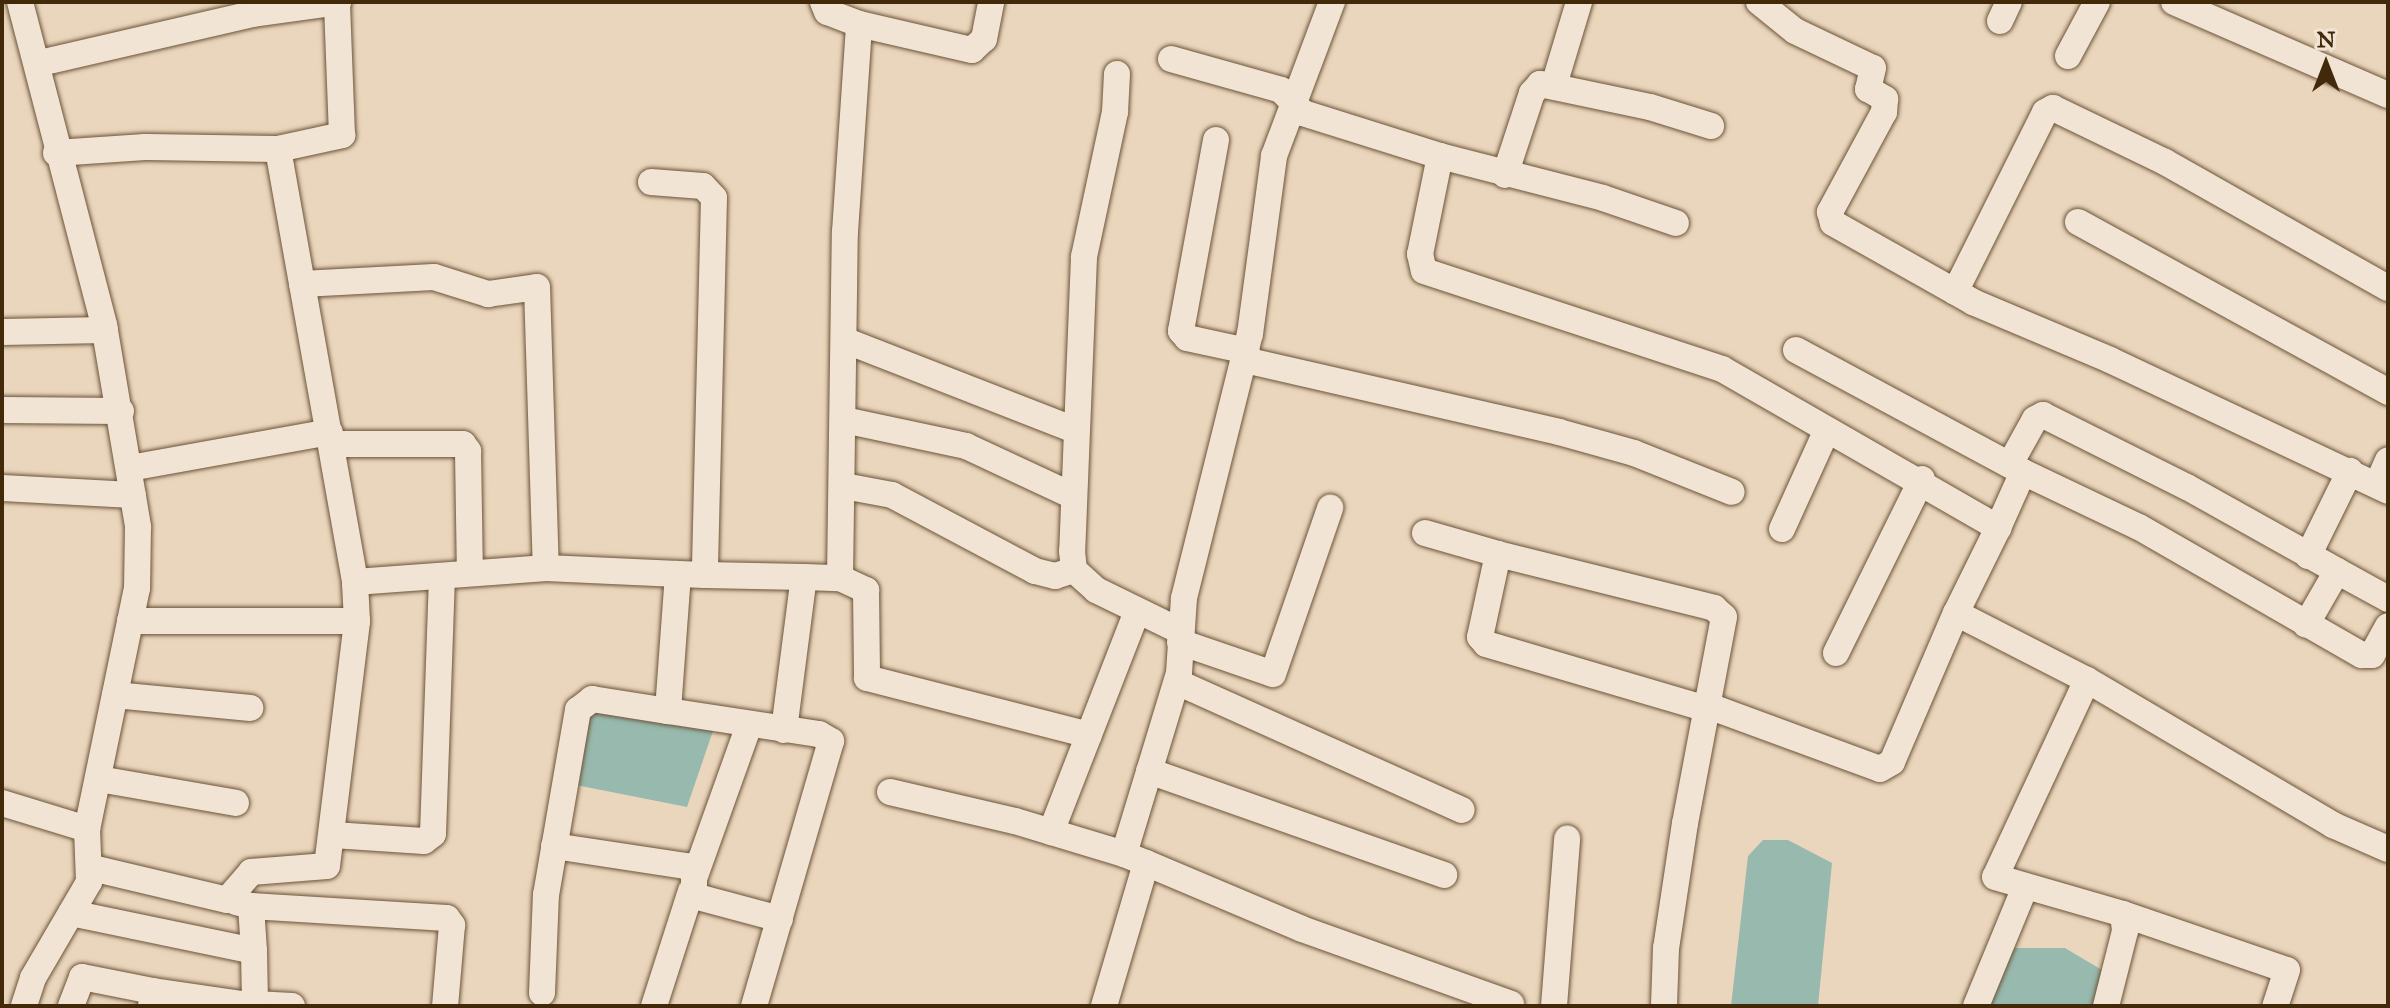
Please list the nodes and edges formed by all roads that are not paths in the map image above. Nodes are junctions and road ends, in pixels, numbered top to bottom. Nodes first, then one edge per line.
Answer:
1 (20, 2) edge
2 (337, 2) edge
3 (823, 2) edge
4 (991, 2) edge
5 (1579, 2) edge
6 (2097, 2) edge
7 (2176, 3) edge
8 (1325, 4) edge
9 (1772, 7) edge
10 (859, 24) junction
11 (2068, 56) dead end
12 (1171, 59) dead end
13 (40, 63) junction
14 (1117, 74) dead end
15 (1554, 85) junction
16 (2388, 95) edge
17 (1292, 104) junction
18 (1711, 126) dead end
19 (1216, 140) dead end
20 (278, 149) junction
21 (56, 153) junction
22 (1440, 156) junction
23 (1505, 175) junction
24 (651, 182) dead end
25 (2078, 222) dead end
26 (1676, 223) dead end
27 (302, 284) junction
28 (2388, 288) edge
29 (1955, 292) junction
30 (105, 330) junction
31 (2, 332) edge
32 (844, 340) junction
33 (1796, 350) dead end
34 (1246, 356) junction
35 (2388, 392) edge
36 (2, 410) edge
37 (121, 411) junction
38 (844, 420) junction
39 (1075, 430) junction
40 (1827, 430) junction
41 (331, 438) junction
42 (2388, 460) edge
43 (130, 468) junction
44 (2016, 468) junction
45 (2350, 471) junction
46 (1922, 479) junction
47 (844, 486) junction
48 (2, 488) edge
49 (2382, 488) edge
50 (1732, 492) dead end
51 (133, 495) junction
52 (1073, 496) junction
53 (1330, 508) dead end
54 (1998, 528) junction
55 (1782, 529) dead end
56 (1425, 533) dead end
57 (1498, 554) junction
58 (2308, 556) junction
59 (546, 568) junction
60 (1074, 570) junction
61 (2337, 571) junction
62 (470, 573) junction
63 (678, 574) junction
64 (705, 575) junction
65 (442, 576) junction
66 (804, 577) junction
67 (840, 578) junction
68 (355, 582) junction
69 (2388, 599) edge
70 (1137, 611) junction
71 (1956, 613) junction
72 (130, 621) junction
73 (357, 621) junction
74 (2306, 625) junction
75 (2388, 626) edge
76 (1179, 636) junction
77 (1836, 653) dead end
78 (2087, 680) junction
79 (1177, 682) junction
80 (115, 695) junction
81 (1706, 705) junction
82 (250, 708) dead end
83 (668, 711) junction
84 (749, 725) junction
85 (784, 730) junction
86 (1089, 735) junction
87 (1149, 771) junction
88 (99, 779) junction
89 (890, 792) dead end
90 (2, 803) edge
91 (236, 803) dead end
92 (1462, 810) dead end
93 (87, 829) junction
94 (1051, 832) junction
95 (333, 835) junction
96 (1567, 839) dead end
97 (554, 846) junction
98 (2388, 849) edge
99 (1135, 858) junction
100 (92, 868) junction
101 (1444, 875) dead end
102 (693, 884) junction
103 (2025, 887) junction
104 (239, 903) junction
105 (71, 913) junction
106 (2123, 914) junction
107 (780, 919) junction
108 (254, 951) junction
109 (542, 993) dead end
110 (152, 998) edge
111 (255, 1005) edge
112 (1513, 1005) edge
113 (24, 1006) edge
114 (71, 1006) edge
115 (292, 1006) edge
116 (445, 1006) edge
117 (654, 1006) edge
118 (754, 1006) edge
119 (1104, 1006) edge
120 (1554, 1006) edge
121 (1664, 1006) edge
122 (1976, 1006) edge
123 (2106, 1006) edge
124 (2275, 1006) edge

1 - 13 street
2 - 13 street
2 - 20 street
3 - 10 street
4 - 10 street
5 - 15 street
6 - 11 street
7 - 16 street
8 - 17 street
9 - 29 street
10 - 32 street
12 - 17 street
13 - 21 street
14 - 39 street
15 - 18 street
15 - 23 street
17 - 22 street
17 - 34 street
19 - 34 street
20 - 21 street
20 - 27 street
21 - 30 street
22 - 23 street
22 - 40 street
23 - 26 street
24 - 64 street
25 - 35 street
27 - 41 street
27 - 59 street
28 - 29 street
29 - 45 street
30 - 31 street
30 - 37 street
32 - 38 street
32 - 39 street
33 - 44 street
34 - 50 street
34 - 76 street
36 - 37 street
37 - 43 street
38 - 47 street
38 - 52 street
39 - 52 street
40 - 46 street
40 - 55 street
41 - 43 street
41 - 62 street
41 - 68 street
42 - 49 street
43 - 51 street
44 - 54 street
44 - 58 street
44 - 74 street
45 - 49 street
45 - 58 street
46 - 54 street
46 - 77 street
47 - 60 street
47 - 67 street
48 - 51 street
51 - 72 street
52 - 60 street
53 - 76 street
54 - 71 street
56 - 57 street
57 - 81 street
57 - 81 street
58 - 61 street
59 - 62 street
59 - 63 street
60 - 70 street
61 - 69 street
61 - 74 street
62 - 65 street
63 - 64 street
63 - 83 street
64 - 66 street
65 - 68 street
65 - 95 street
66 - 67 street
66 - 85 street
67 - 86 street
68 - 73 street
70 - 76 street
70 - 86 street
71 - 78 street
71 - 81 street
72 - 73 street
72 - 80 street
73 - 95 street
74 - 75 street
76 - 79 street
78 - 98 street
78 - 103 street
79 - 87 street
79 - 92 street
80 - 82 street
80 - 88 street
81 - 121 street
83 - 84 street
83 - 97 street
84 - 85 street
84 - 102 street
85 - 107 street
86 - 94 street
87 - 99 street
87 - 101 street
88 - 91 street
88 - 93 street
89 - 94 street
90 - 93 street
93 - 100 street
94 - 99 street
95 - 104 street
96 - 120 street
97 - 102 street
97 - 109 street
99 - 112 street
99 - 119 street
100 - 104 street
100 - 105 street
102 - 107 street
102 - 117 street
103 - 106 street
103 - 122 street
104 - 108 street
104 - 116 street
105 - 108 street
105 - 113 street
106 - 123 street
106 - 124 street
107 - 118 street
108 - 111 street
110 - 111 street
110 - 114 street
111 - 115 street

